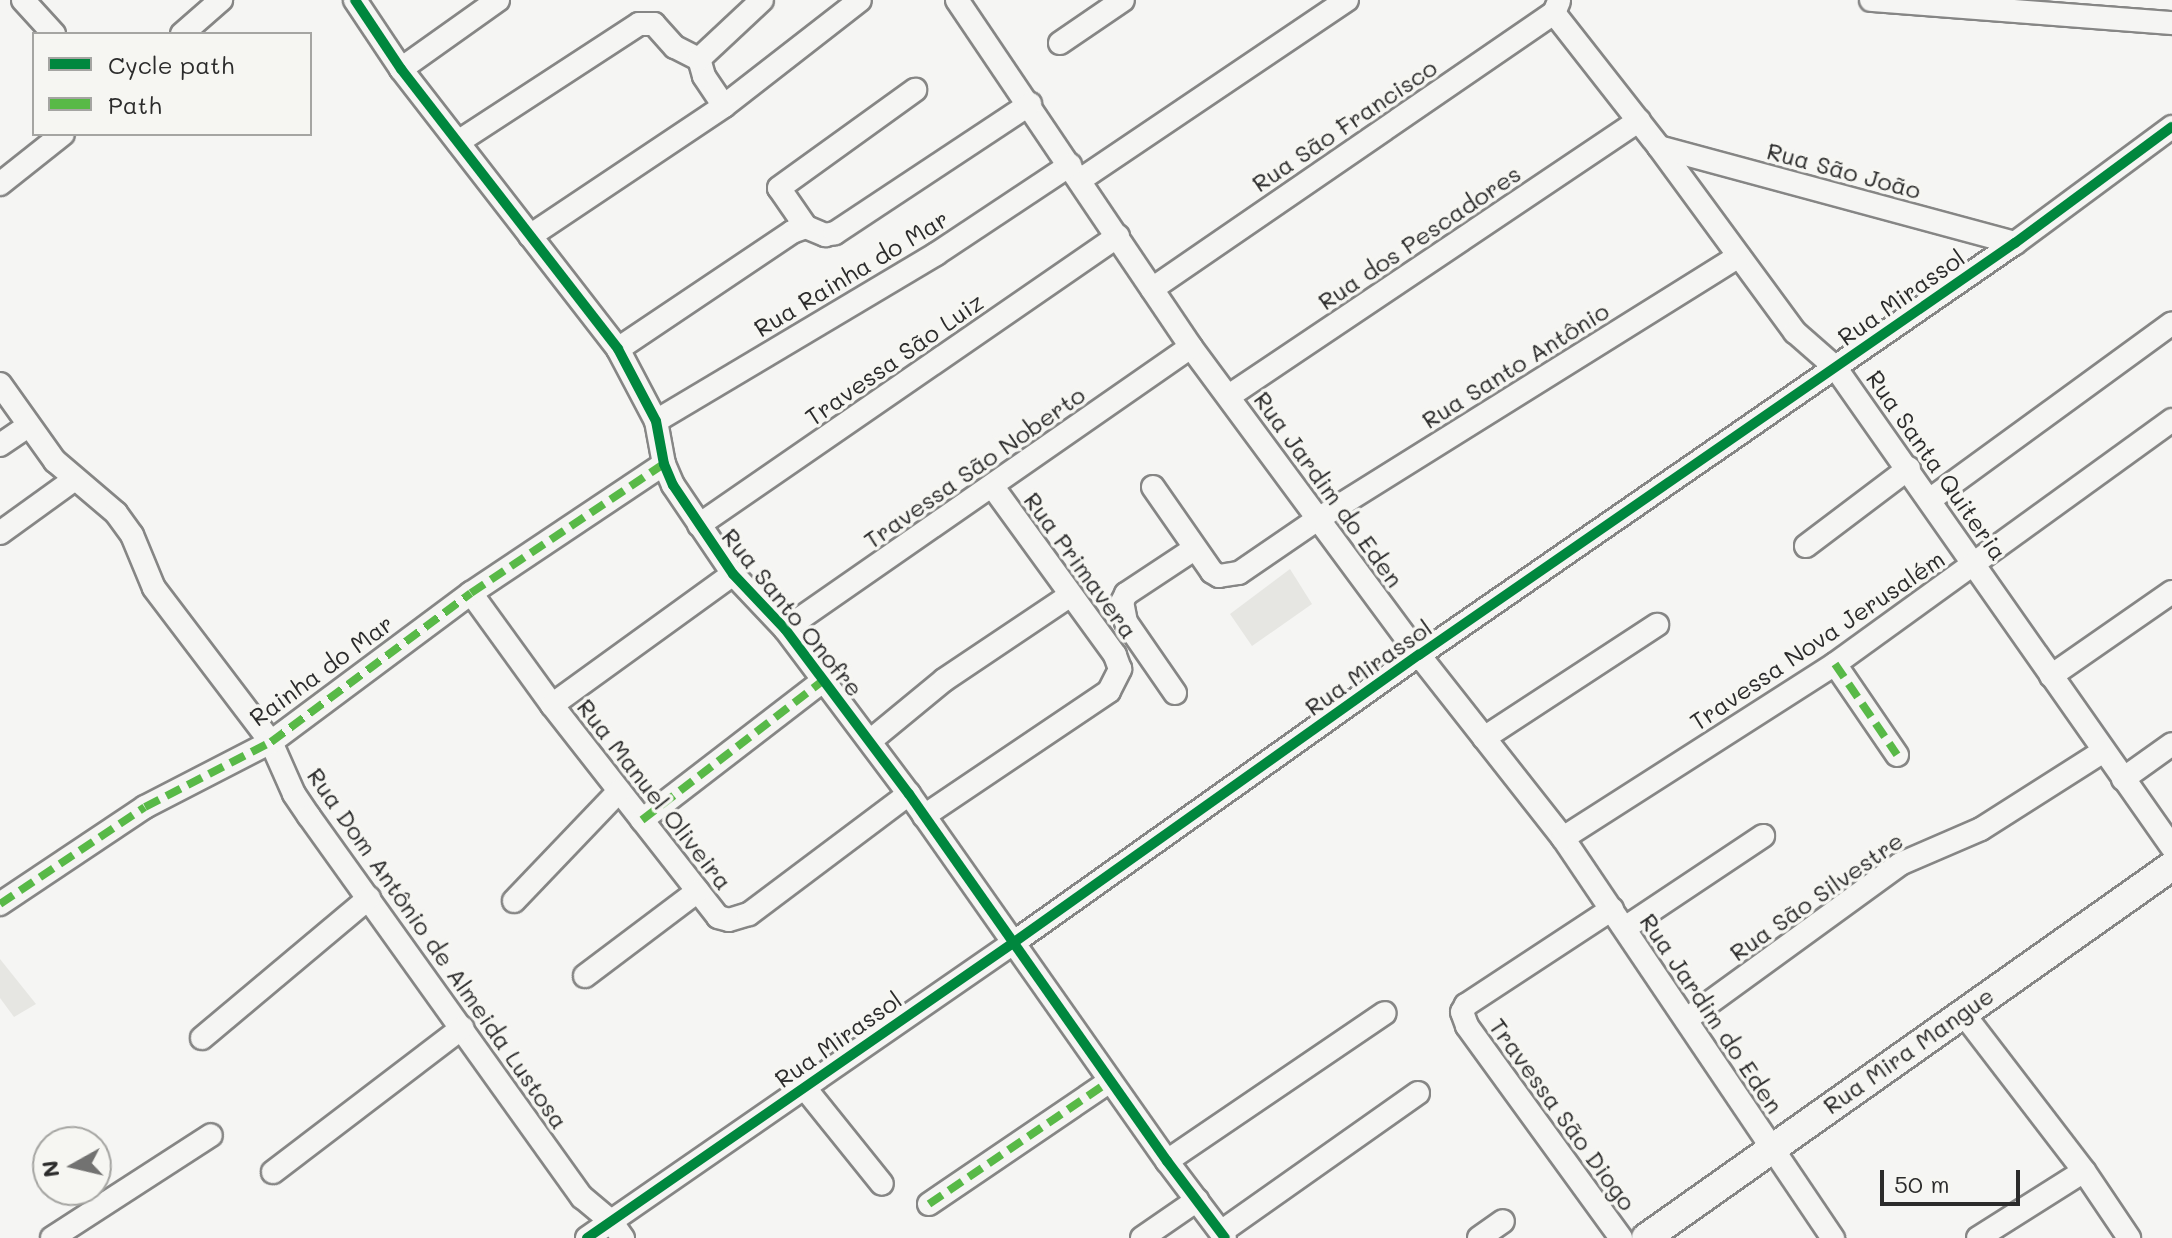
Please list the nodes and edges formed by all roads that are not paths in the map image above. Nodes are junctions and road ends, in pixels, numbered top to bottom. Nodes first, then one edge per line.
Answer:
1 (23, 0) edge
2 (221, 0) edge
3 (355, 0) edge
4 (498, 0) edge
5 (762, 0) edge
6 (860, 0) edge
7 (957, 0) edge
8 (1123, 0) edge
9 (1347, 0) edge
10 (1871, 0) edge
11 (1557, 7) edge
12 (2172, 23) edge
13 (52, 32) edge
14 (184, 32) edge
15 (1060, 43) dead end
16 (699, 59) junction
17 (401, 69) junction
18 (915, 90) dead end
19 (1030, 104) junction
20 (724, 106) junction
21 (1639, 121) junction
22 (2172, 127) edge
23 (60, 136) edge
24 (458, 142) junction
25 (1659, 147) junction
26 (1075, 173) junction
27 (0, 184) edge
28 (806, 227) junction
29 (530, 236) junction
30 (1118, 236) junction
31 (2015, 243) junction
32 (1739, 256) junction
33 (1152, 289) junction
34 (2172, 323) edge
35 (1191, 347) junction
36 (618, 349) junction
37 (1835, 367) junction
38 (0, 384) edge
39 (1229, 396) junction
40 (2172, 420) edge
41 (656, 421) junction
42 (28, 426) junction
43 (0, 445) edge
44 (664, 464) junction
45 (1909, 468) junction
46 (75, 479) junction
47 (993, 487) junction
48 (1153, 487) dead end
49 (1931, 499) junction
50 (1318, 519) junction
51 (699, 525) junction
52 (0, 533) edge
53 (1806, 546) dead end
54 (1194, 549) junction
55 (1975, 564) junction
56 (733, 574) junction
57 (2172, 592) edge
58 (471, 593) junction
59 (1069, 596) junction
60 (1657, 625) dead end
61 (785, 629) junction
62 (1419, 655) junction
63 (1835, 664) junction
64 (2051, 676) junction
65 (824, 680) junction
66 (1175, 693) dead end
67 (552, 705) junction
68 (1484, 738) junction
69 (870, 741) junction
70 (271, 742) junction
71 (2172, 744) edge
72 (2102, 752) junction
73 (1897, 755) dead end
74 (2123, 779) junction
75 (619, 791) junction
76 (909, 794) junction
77 (924, 816) junction
78 (642, 820) junction
79 (1763, 836) dead end
80 (1563, 838) junction
81 (2172, 847) edge
82 (2172, 866) edge
83 (698, 891) junction
84 (369, 898) junction
85 (514, 901) dead end
86 (0, 904) edge
87 (1618, 919) junction
88 (1013, 943) junction
89 (585, 976) dead end
90 (1962, 1012) junction
91 (1385, 1013) dead end
92 (1687, 1019) junction
93 (462, 1028) junction
94 (202, 1038) dead end
95 (1110, 1081) junction
96 (804, 1087) junction
97 (1418, 1093) dead end
98 (211, 1135) dead end
99 (1770, 1147) junction
100 (1167, 1161) junction
101 (2084, 1171) junction
102 (273, 1172) dead end
103 (882, 1184) dead end
104 (1197, 1200) junction
105 (929, 1204) dead end
106 (1503, 1221) dead end
107 (602, 1234) edge
108 (1223, 1235) edge
109 (52, 1238) edge
110 (1142, 1238) edge
111 (1479, 1238) edge
112 (1621, 1238) edge
113 (1646, 1238) edge
114 (1833, 1238) edge
115 (1978, 1238) edge
116 (2129, 1238) edge

1 - 13 street
2 - 14 street
3 - 17 street, Rua Santo Onofre
4 - 17 street
5 - 16 street
6 - 20 street
7 - 19 street, Rua Jardim do Eden
8 - 15 street
9 - 26 street, Rua Rainha do Mar
10 - 12 street
11 - 21 street, Rua Santa Quiteria
11 - 33 street, Rua São Francisco
16 - 20 street
16 - 24 street
17 - 24 street, Rua Santo Onofre
18 - 28 street
19 - 26 street, Rua Jardim do Eden
19 - 28 street
20 - 29 street
21 - 25 street, Rua Santa Quiteria
21 - 39 street, Rua dos Pescadores
22 - 31 street, Rua Mirassol
23 - 27 street
24 - 29 street, Rua Santo Onofre
25 - 31 street, Rua São João
25 - 32 street, Rua Santa Quiteria
26 - 30 street, Rua Jardim do Eden
26 - 41 street, Rua Rainha do Mar
28 - 36 street
29 - 36 street, Rua Santo Onofre
30 - 33 street, Rua Jardim do Eden
30 - 51 street, Travessa São Luiz
31 - 37 street, Rua Mirassol
32 - 37 street, Rua Santa Quiteria
32 - 50 street, Rua Santo Antônio
33 - 35 street, Rua Jardim do Eden
34 - 49 street
35 - 39 street, Rua Jardim do Eden
35 - 47 street, Travessa São Noberto
36 - 41 street, Rua Santo Onofre
37 - 45 street, Rua Santa Quiteria
37 - 62 street, Rua Mirassol
38 - 42 street, Rua Dom Antônio de Almeida Lustosa
39 - 50 street, Rua Jardim do Eden
40 - 55 street, Travessa Nova Jerusalém
41 - 44 street, Rua Santo Onofre
42 - 43 street
42 - 46 street, Rua Dom Antônio de Almeida Lustosa
44 - 51 street, Rua Santo Onofre
44 - 58 street, Rainha do Mar
45 - 49 street, Rua Santa Quiteria
45 - 53 street
46 - 52 street
46 - 70 street, Rua Dom Antônio de Almeida Lustosa
47 - 59 street, Rua Primavera
47 - 61 street, Travessa São Noberto
48 - 54 street, Rua Santo Antônio
49 - 55 street, Rua Santa Quiteria
50 - 54 street, Rua Santo Antônio
50 - 62 street, Rua Jardim do Eden
51 - 56 street, Rua Santo Onofre
54 - 66 street
55 - 63 street, Travessa Nova Jerusalém
55 - 64 street, Rua Santa Quiteria
56 - 61 street, Rua Santo Onofre
56 - 67 street
57 - 64 street
58 - 67 street, Rua Manuel Oliveira
58 - 70 street, Rainha do Mar
59 - 69 street
59 - 77 street, Rua Primavera
60 - 68 street
61 - 65 street, Rua Santo Onofre
62 - 68 street, Rua Jardim do Eden
62 - 88 street, Rua Mirassol
63 - 73 street
63 - 80 street, Travessa Nova Jerusalém
64 - 72 street, Rua Santa Quiteria
65 - 69 street, Rua Santo Onofre
65 - 78 street
67 - 75 street, Rua Manuel Oliveira
68 - 80 street, Rua Jardim do Eden
69 - 76 street, Rua Santo Onofre
70 - 84 street, Rua Dom Antônio de Almeida Lustosa
70 - 86 street, Rainha do Mar
71 - 74 street
72 - 74 street, Rua Santa Quiteria
72 - 92 street, Rua São Silvestre
74 - 81 street, Rua Santa Quiteria
75 - 78 street, Rua Manuel Oliveira
75 - 85 street
76 - 77 street, Rua Santo Onofre
76 - 83 street, Rua Manuel Oliveira
77 - 88 street, Rua Santo Onofre
78 - 83 street, Rua Manuel Oliveira
79 - 87 street
80 - 87 street, Rua Jardim do Eden
82 - 90 main road, Rua Mira Mangue
83 - 89 street
84 - 93 street, Rua Dom Antônio de Almeida Lustosa
84 - 94 street
87 - 92 street, Rua Jardim do Eden
87 - 112 street, Travessa São Diogo
88 - 95 street, Rua Santo Onofre
88 - 96 street, Rua Mirassol
90 - 99 main road, Rua Mira Mangue
90 - 101 street
91 - 100 street
92 - 99 street, Rua Jardim do Eden
93 - 102 street
93 - 107 street, Rua Dom Antônio de Almeida Lustosa
95 - 100 street, Rua Santo Onofre
95 - 105 street
96 - 103 street
96 - 107 street, Rua Mirassol
97 - 108 street
98 - 109 street
99 - 113 main road, Rua Mira Mangue
99 - 114 street, Rua Jardim do Eden
100 - 104 street, Rua Santo Onofre
101 - 115 street
101 - 116 street
104 - 108 street, Rua Santo Onofre
104 - 110 street
106 - 111 street

